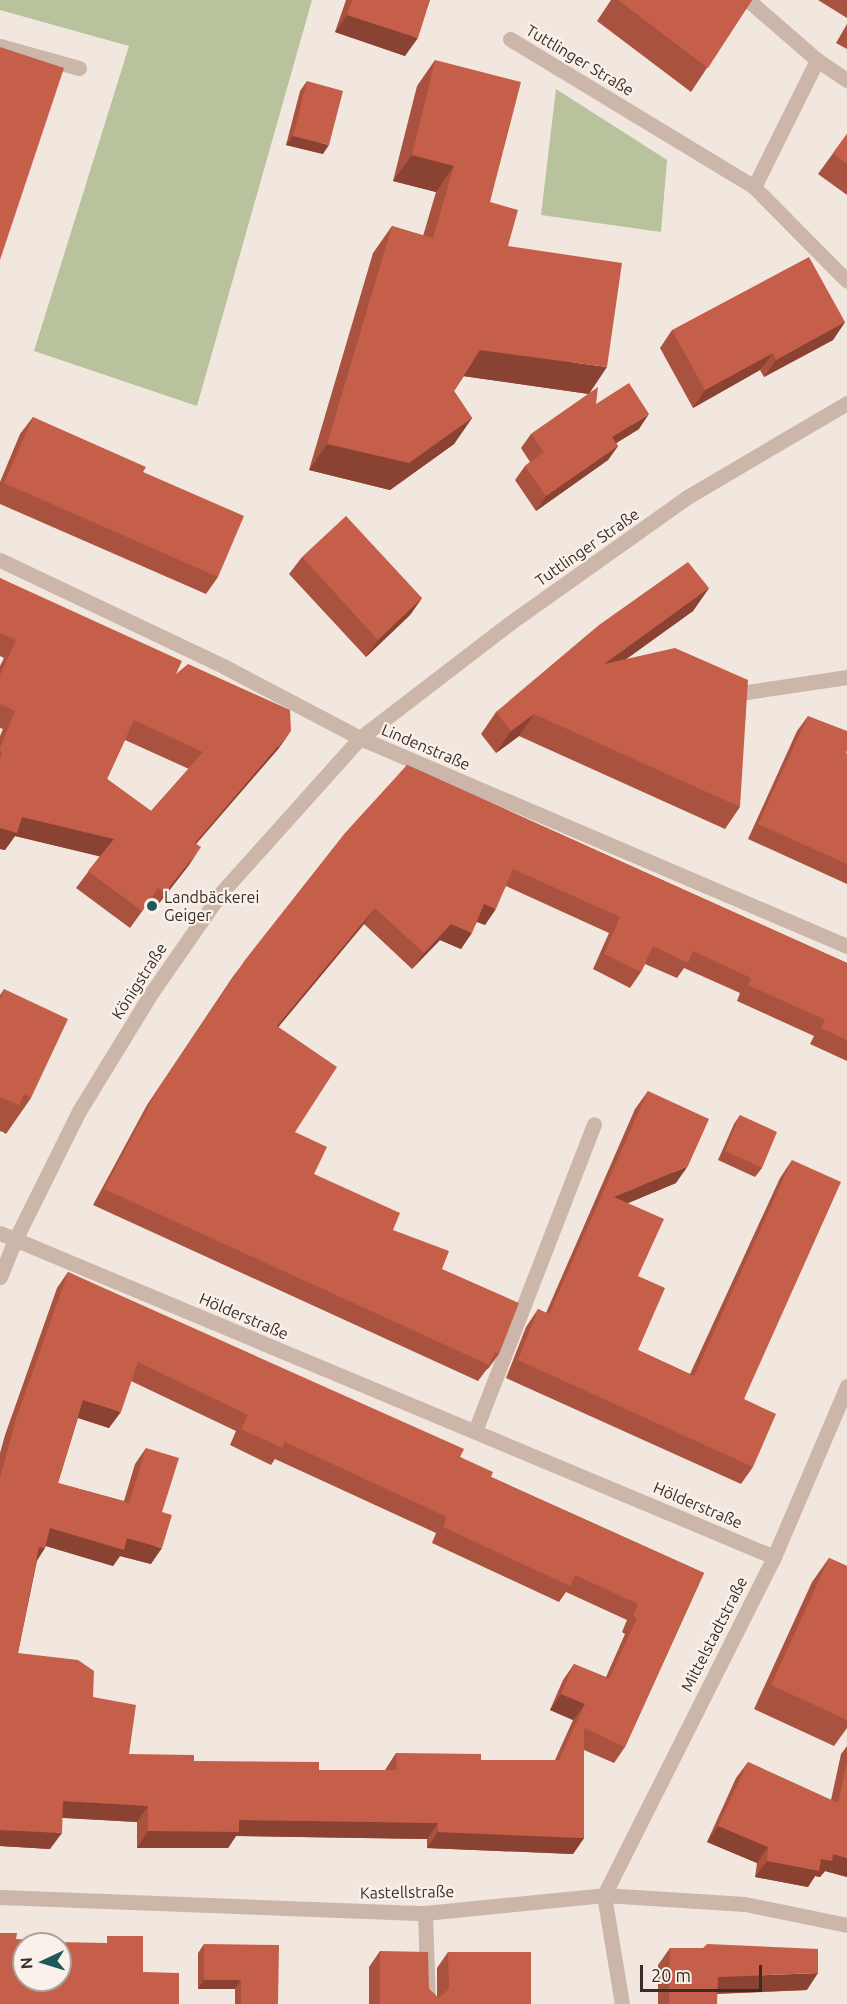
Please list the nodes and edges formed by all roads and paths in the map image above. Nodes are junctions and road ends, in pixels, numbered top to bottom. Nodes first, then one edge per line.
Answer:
1 (748, 0) edge
2 (510, 39) dead end
3 (0, 46) edge
4 (817, 60) junction
5 (80, 68) dead end
6 (847, 80) edge
7 (754, 187) junction
8 (847, 281) edge
9 (847, 403) edge
10 (0, 560) edge
11 (847, 677) edge
12 (740, 693) edge
13 (360, 738) junction
14 (847, 946) edge
15 (594, 1124) dead end
16 (0, 1233) edge
17 (15, 1240) junction
18 (0, 1277) edge
19 (847, 1386) edge
20 (475, 1431) junction
21 (774, 1557) junction
22 (604, 1894) junction
23 (0, 1897) edge
24 (425, 1913) junction
25 (847, 1925) edge
26 (428, 2004) edge
27 (622, 2004) edge

1 - 4 street
2 - 7 street, Tuttlinger Straße
3 - 5 street
4 - 6 street
4 - 7 street
7 - 8 street, Tuttlinger Straße
9 - 13 street, Tuttlinger Straße
10 - 13 street, Lindenstraße
11 - 12 street
13 - 14 street, Lindenstraße
13 - 17 street, Königstraße
15 - 20 street
16 - 17 street, Hölderstraße
17 - 18 street, Königstraße
17 - 20 street, Hölderstraße
19 - 21 street, Mittelstadtstraße
20 - 21 street, Hölderstraße
21 - 22 street, Mittelstadtstraße
22 - 24 street, Kastellstraße
22 - 25 street, Kastellstraße
22 - 27 street
23 - 24 street, Kastellstraße
24 - 26 street

